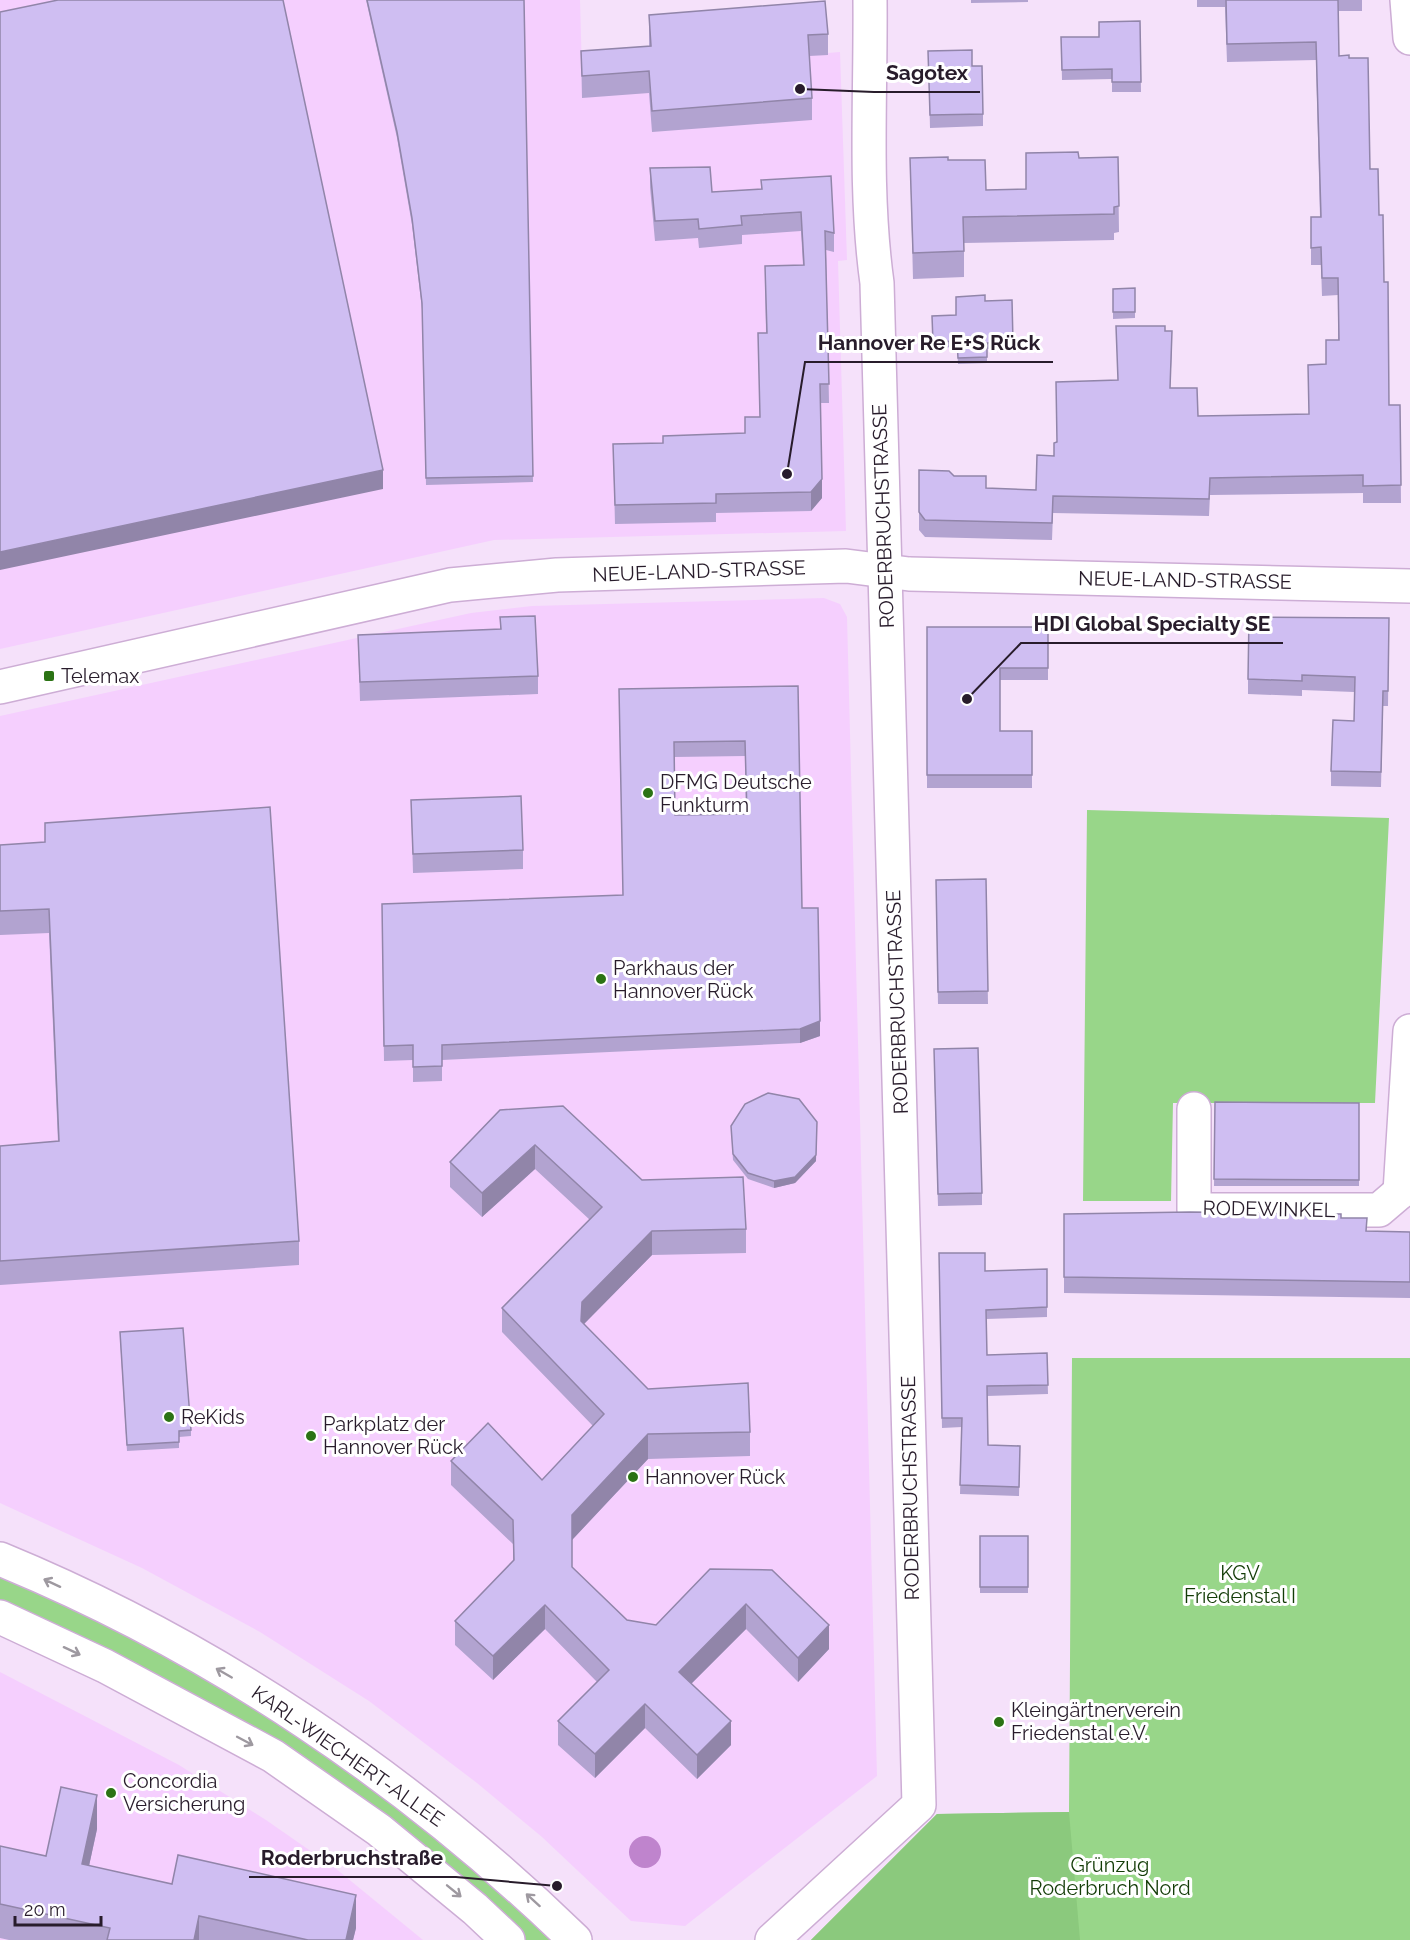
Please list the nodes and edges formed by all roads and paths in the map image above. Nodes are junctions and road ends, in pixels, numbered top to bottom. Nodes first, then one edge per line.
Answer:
1 (870, 0) edge
2 (1407, 0) edge
3 (1410, 38) edge
4 (884, 570) junction
5 (1410, 586) edge
6 (0, 687) edge
7 (1410, 1031) edge
8 (1194, 1109) dead end
9 (1405, 1192) edge
10 (0, 1559) edge
11 (0, 1617) edge
12 (508, 1940) edge
13 (575, 1940) edge
14 (772, 1940) edge

1 - 4 street, RODERBRUCHSTRASSE
2 - 3 street
4 - 5 street, NEUE-LAND-STRASSE
4 - 6 street, NEUE-LAND-STRASSE
4 - 14 street, RODERBRUCHSTRASSE
7 - 9 street
8 - 9 street, RODEWINKEL
13 -> 10 street, KARL-WIECHERT-ALLEE
11 -> 12 street

